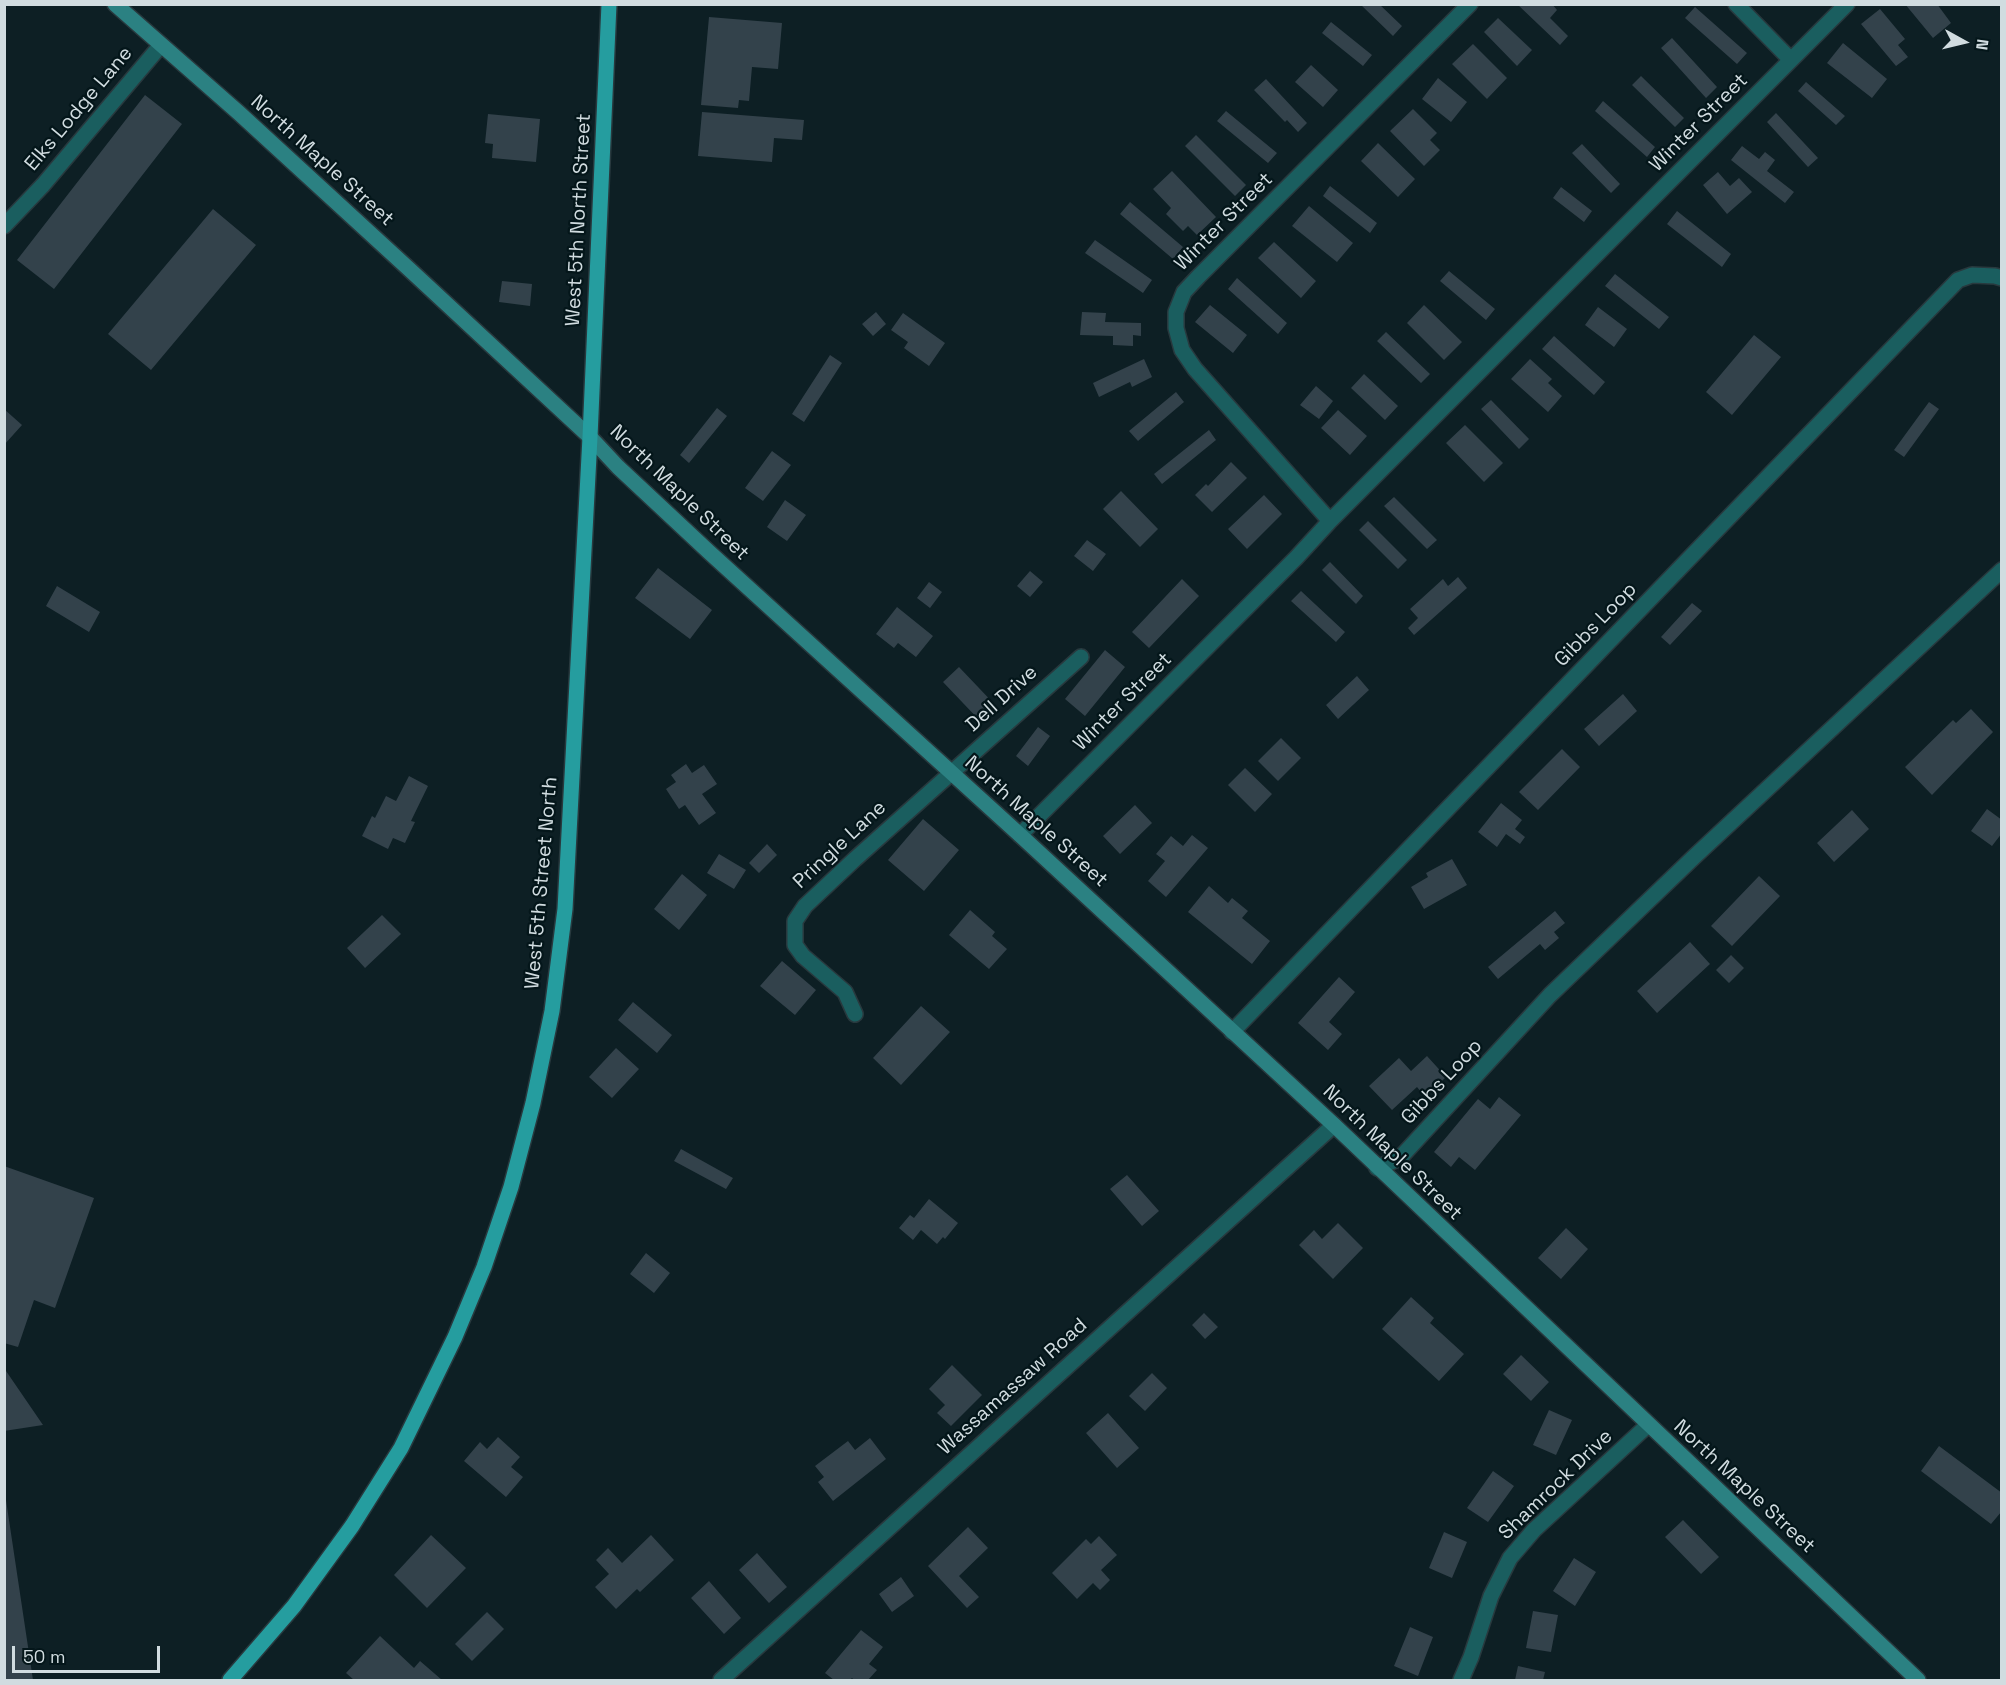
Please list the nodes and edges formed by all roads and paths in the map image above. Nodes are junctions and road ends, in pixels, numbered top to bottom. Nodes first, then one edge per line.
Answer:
1 (115, 4) edge
2 (609, 4) edge
3 (1470, 4) edge
4 (1736, 4) edge
5 (1847, 4) edge
6 (160, 45) junction
7 (1791, 60) junction
8 (4, 226) edge
9 (2001, 278) edge
10 (590, 437) junction
11 (1330, 521) junction
12 (2001, 570) edge
13 (1080, 657) dead end
14 (951, 772) junction
15 (1020, 835) junction
16 (855, 1014) dead end
17 (1232, 1032) junction
18 (1334, 1125) junction
19 (1377, 1168) junction
20 (1648, 1425) junction
21 (230, 1680) edge
22 (721, 1680) edge
23 (1461, 1680) edge
24 (1918, 1680) edge

1 - 6 street, North Maple Street
2 - 10 main road, West 5th North Street
3 - 11 street, Winter Street
4 - 7 street
5 - 7 street, Winter Street
6 - 8 street, Elks Lodge Lane
6 - 10 street, North Maple Street
7 - 11 street, Winter Street
9 - 17 street, Gibbs Loop
10 - 14 street, North Maple Street
10 - 21 main road, West 5th Street North
11 - 15 street, Winter Street
12 - 19 street, Gibbs Loop
13 - 14 street, Dell Drive
14 - 15 street, North Maple Street
14 - 16 street, Pringle Lane
15 - 17 street, North Maple Street
17 - 18 street, North Maple Street
18 - 19 street, North Maple Street
18 - 22 street, Wassamassaw Road
19 - 20 street, North Maple Street
20 - 23 street, Shamrock Drive
20 - 24 street, North Maple Street

